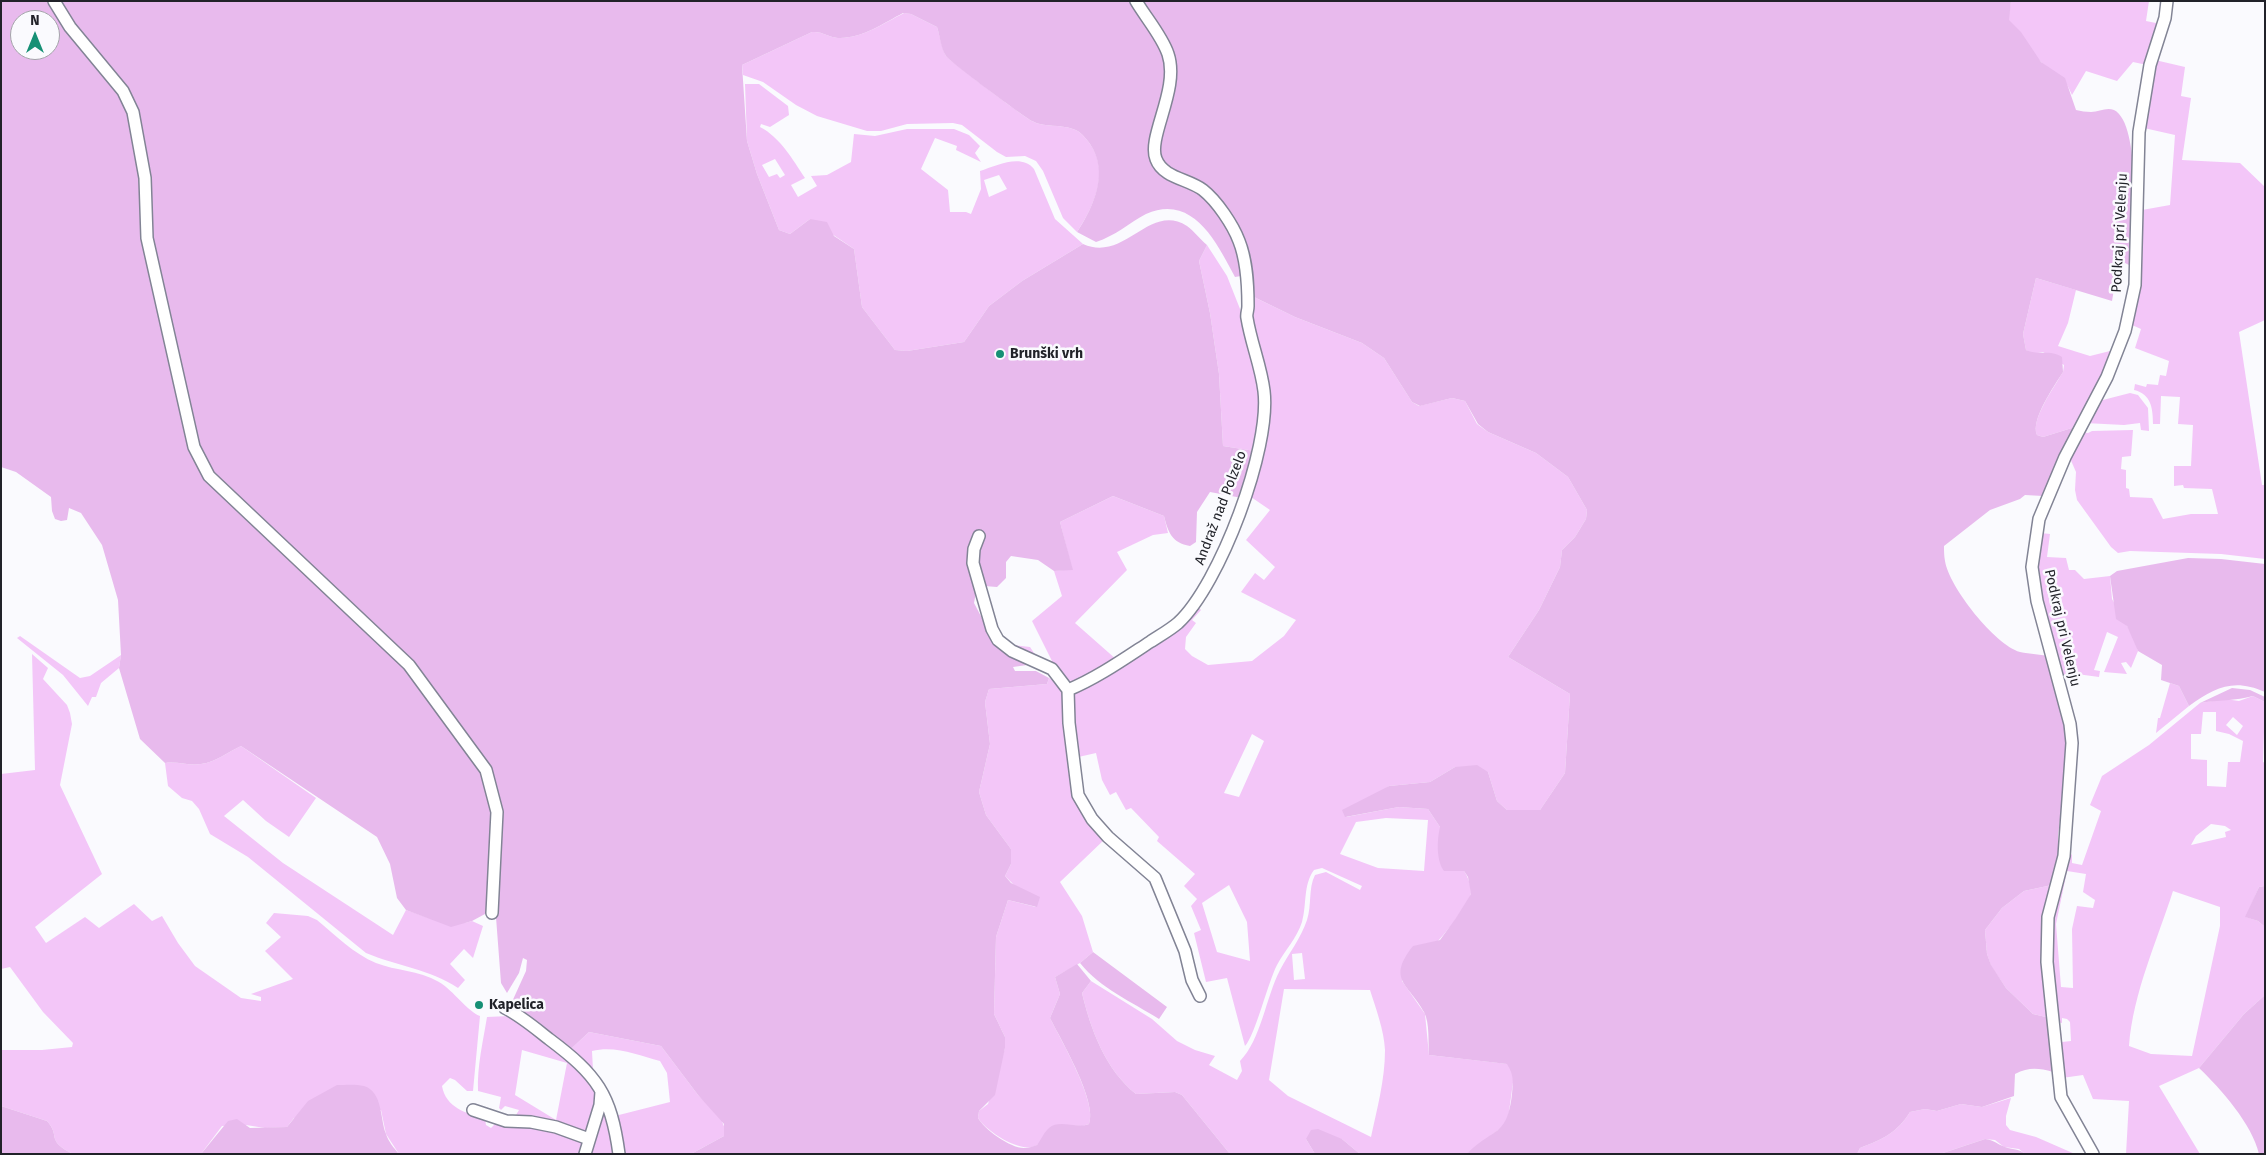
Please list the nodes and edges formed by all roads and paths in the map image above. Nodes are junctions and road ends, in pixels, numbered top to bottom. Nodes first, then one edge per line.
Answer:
1 (54, 1) edge
2 (1136, 1) edge
3 (2167, 1) edge
4 (979, 536) dead end
5 (1068, 690) junction
6 (492, 913) dead end
7 (1200, 996) dead end
8 (505, 1008) dead end
9 (602, 1090) junction
10 (473, 1110) dead end
11 (589, 1139) junction
12 (585, 1154) edge
13 (618, 1154) edge
14 (2093, 1154) edge

1 - 6 street
2 - 5 street, Andraž nad Polzelo
3 - 14 street, Podkraj pri Velenju
4 - 5 street
5 - 7 street
8 - 9 street
9 - 11 street
9 - 13 street
10 - 11 street
11 - 12 street

